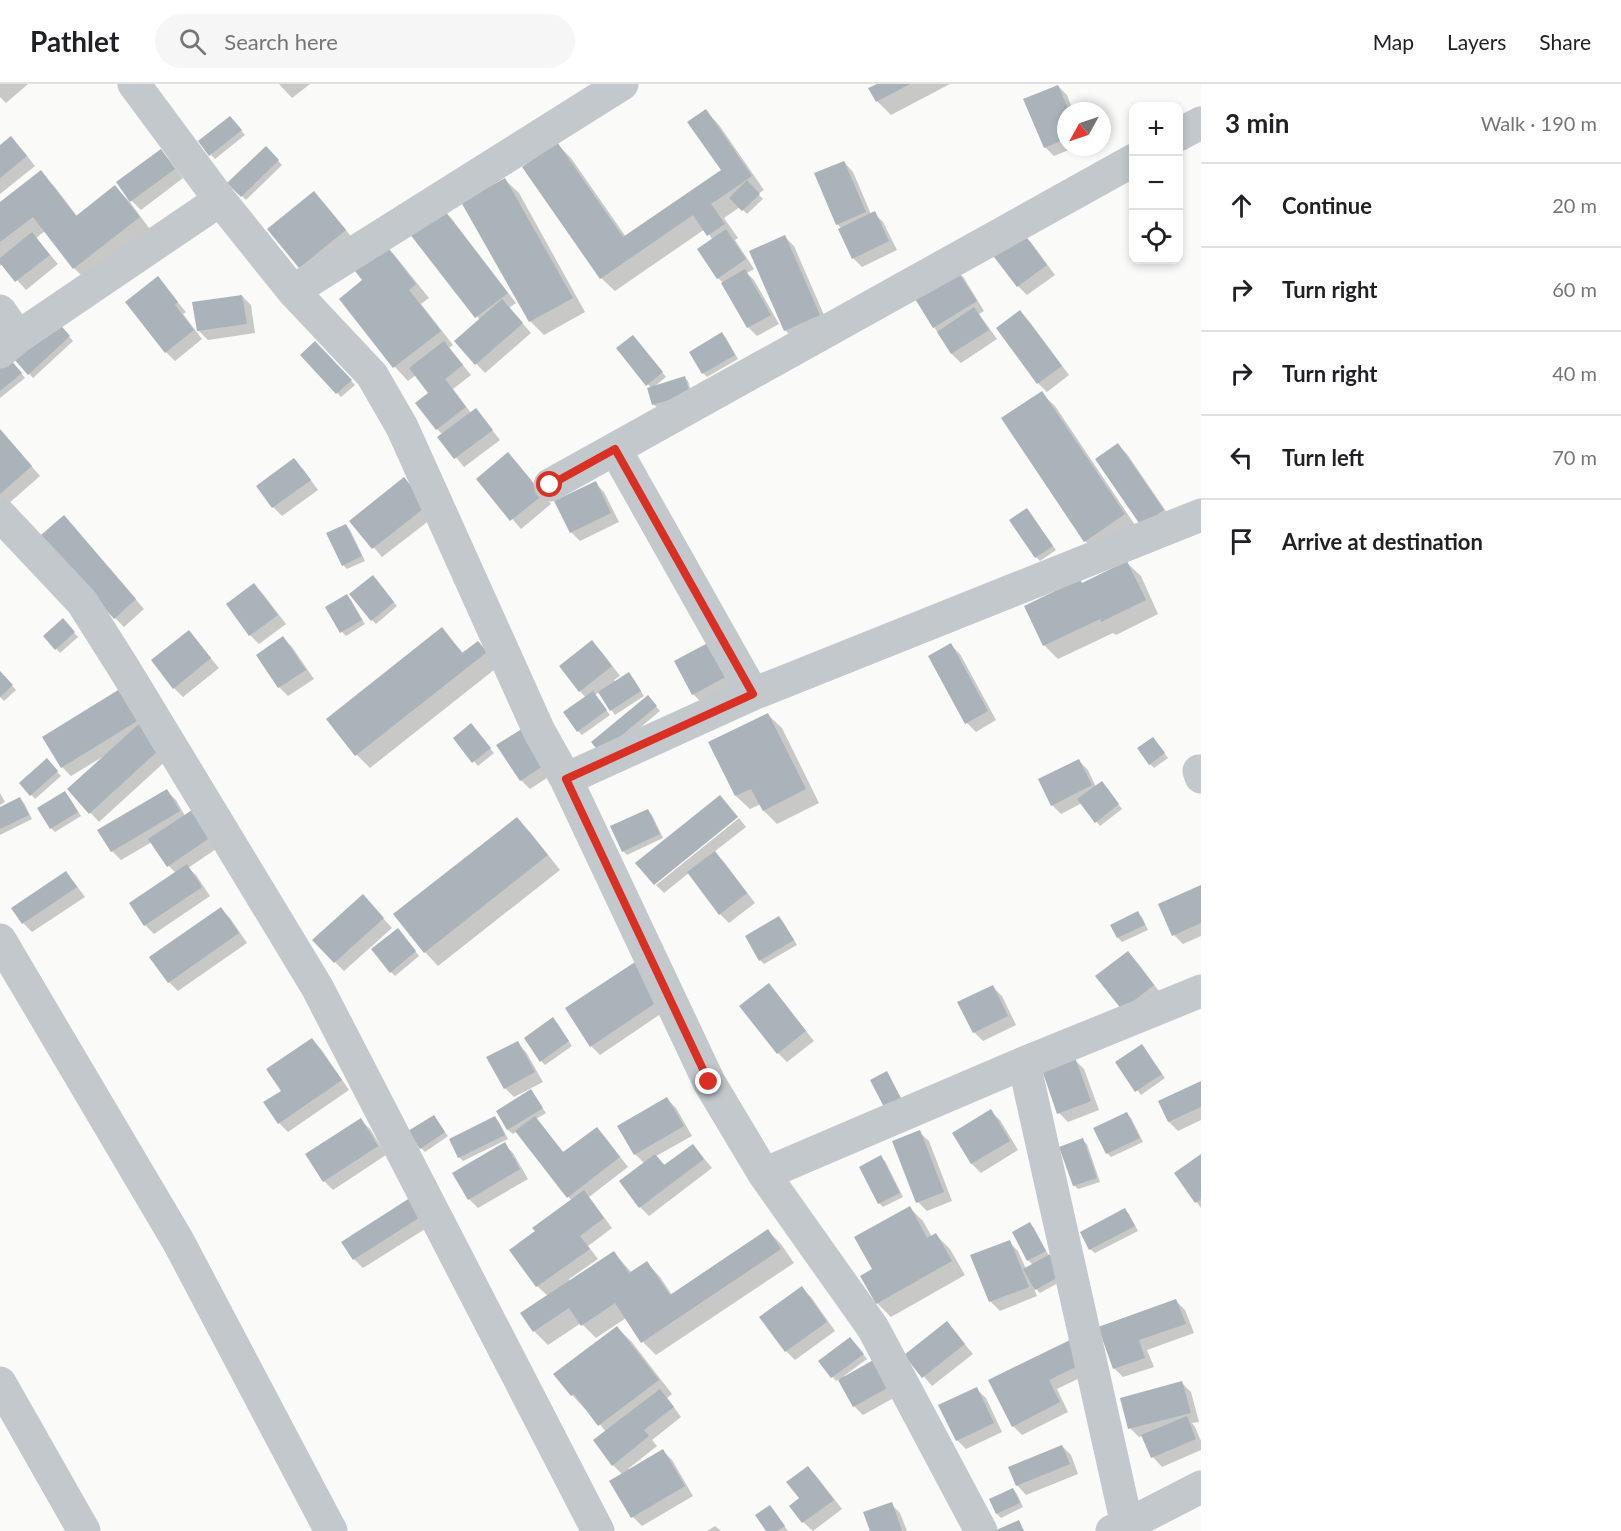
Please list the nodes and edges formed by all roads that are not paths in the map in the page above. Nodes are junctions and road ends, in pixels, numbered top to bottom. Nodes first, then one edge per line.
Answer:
1 (134, 84) edge
2 (622, 84) edge
3 (1201, 123) edge
4 (1183, 133) edge
5 (1129, 163) edge
6 (220, 200) junction
7 (293, 291) junction
8 (6, 333) edge
9 (615, 449) junction
10 (550, 485) dead end
11 (0, 515) edge
12 (1201, 515) edge
13 (753, 694) junction
14 (566, 779) junction
15 (0, 940) edge
16 (1201, 991) edge
17 (1024, 1063) junction
18 (764, 1174) junction
19 (0, 1383) edge
20 (1201, 1487) edge
21 (1119, 1528) edge
22 (84, 1531) edge
23 (331, 1531) edge
24 (598, 1531) edge
25 (981, 1531) edge

1 - 6 street
2 - 7 street
3 - 4 street
5 - 9 street
6 - 7 street
6 - 8 street
7 - 14 street
9 - 10 street
9 - 13 street
11 - 24 street
12 - 13 street
13 - 14 street
14 - 18 street
15 - 23 street
16 - 17 street
17 - 18 street
17 - 21 street
18 - 25 street
19 - 22 street
20 - 21 street

